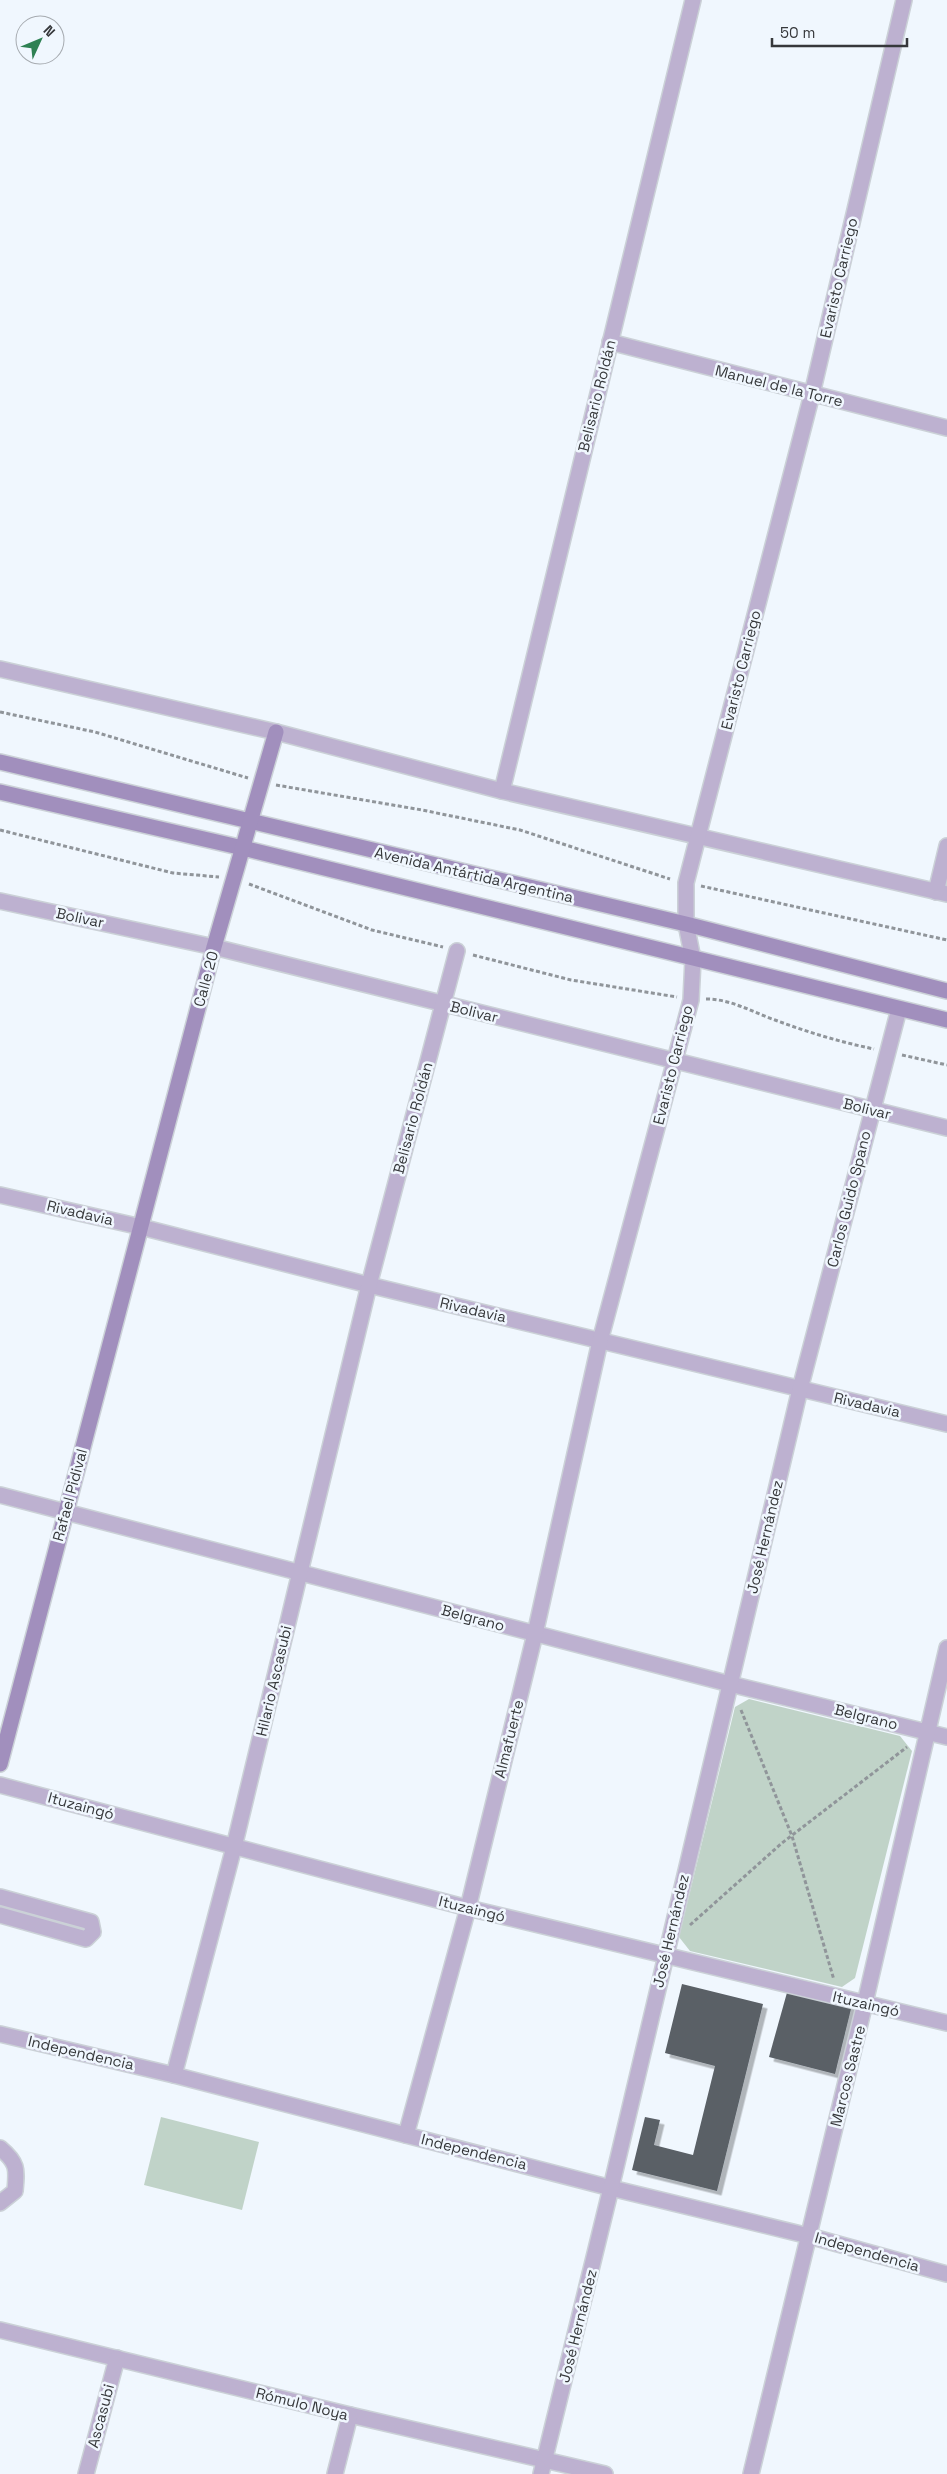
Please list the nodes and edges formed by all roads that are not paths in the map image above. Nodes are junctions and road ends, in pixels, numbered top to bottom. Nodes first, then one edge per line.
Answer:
1 (693, 0) edge
2 (904, 0) edge
3 (610, 342) junction
4 (812, 394) junction
5 (947, 428) edge
6 (0, 669) edge
7 (276, 732) junction
8 (0, 762) edge
9 (502, 791) junction
10 (0, 792) edge
11 (251, 823) junction
12 (698, 836) junction
13 (947, 846) edge
14 (243, 848) junction
15 (942, 893) edge
16 (1, 904) edge
17 (686, 924) junction
18 (214, 947) junction
19 (457, 951) dead end
20 (693, 959) junction
21 (947, 991) edge
22 (442, 1004) junction
23 (899, 1009) junction
24 (947, 1020) edge
25 (675, 1062) junction
26 (872, 1110) junction
27 (947, 1128) edge
28 (0, 1194) edge
29 (141, 1227) junction
30 (369, 1286) junction
31 (600, 1341) junction
32 (800, 1389) junction
33 (947, 1424) edge
34 (0, 1496) edge
35 (66, 1512) junction
36 (300, 1573) junction
37 (535, 1634) junction
38 (947, 1648) edge
39 (730, 1684) junction
40 (926, 1732) junction
41 (947, 1737) edge
42 (0, 1764) edge
43 (0, 1785) edge
44 (234, 1847) junction
45 (0, 1897) edge
46 (468, 1908) junction
47 (0, 1915) edge
48 (665, 1957) junction
49 (865, 2003) junction
50 (947, 2023) edge
51 (0, 2034) edge
52 (174, 2075) junction
53 (406, 2135) junction
54 (0, 2148) edge
55 (612, 2188) junction
56 (0, 2203) edge
57 (809, 2236) junction
58 (947, 2274) edge
59 (0, 2330) edge
60 (117, 2358) junction
61 (350, 2415) junction
62 (543, 2467) edge
63 (86, 2474) edge
64 (335, 2474) edge
65 (605, 2474) edge
66 (751, 2474) edge

1 - 3 street, Belisario Roldán
2 - 4 street, Evaristo Carriego
3 - 4 street, Manuel de la Torre
3 - 9 street, Belisario Roldán
4 - 5 street, Manuel de la Torre
4 - 12 street, Evaristo Carriego
6 - 7 street
7 - 9 street
7 - 11 main road, Calle 20
8 - 11 main road, Avenida Antártida Argentina
9 - 12 street
10 - 14 main road, Avenida Antártida Argentina
11 - 14 main road, Calle 20
11 - 17 main road, Avenida Antártida Argentina
12 - 15 street
12 - 17 street, Evaristo Carriego
13 - 15 street
14 - 18 main road, Calle 20
14 - 20 main road, Avenida Antártida Argentina
16 - 18 street, Bolivar
17 - 20 street, Evaristo Carriego
17 - 21 main road, Avenida Antártida Argentina
18 - 22 street, Bolivar
18 - 29 main road, Calle 20
19 - 22 street, Belisario Roldán
20 - 23 main road, Avenida Antártida Argentina
20 - 25 street, Evaristo Carriego
22 - 25 street, Bolivar
22 - 30 street, Belisario Roldán
23 - 24 main road, Avenida Antártida Argentina
23 - 26 street, Carlos Guido Spano
25 - 26 street, Bolivar
25 - 31 street, Evaristo Carriego
26 - 27 street, Bolivar
26 - 32 street, Carlos Guido Spano
28 - 29 street, Rivadavia
29 - 30 street, Rivadavia
29 - 35 main road, Rafael Pidival
30 - 31 street, Rivadavia
30 - 36 street, Hilario Ascasubi
31 - 32 street, Rivadavia
31 - 37 street, Almafuerte
32 - 33 street, Rivadavia
32 - 39 street, José Hernández
34 - 35 street, Belgrano
35 - 36 street, Belgrano
35 - 42 main road, Rafael Pidival
36 - 37 street, Belgrano
36 - 44 street, Hilario Ascasubi
37 - 39 street, Belgrano
37 - 46 street, Almafuerte
38 - 40 street, Marcos Sastre
39 - 40 street, Belgrano
39 - 48 street, José Hernández
40 - 41 street, Belgrano
40 - 49 street, Marcos Sastre
43 - 44 street, Ituzaingó
44 - 46 street, Ituzaingó
44 - 52 street, Hilario Ascasubi
45 - 47 street
46 - 48 street, Ituzaingó
46 - 53 street, Almafuerte
48 - 49 street, Ituzaingó
48 - 55 street, José Hernández
49 - 50 street, Ituzaingó
49 - 57 street, Marcos Sastre
51 - 52 street, Independencia
52 - 53 street, Independencia
53 - 55 street, Independencia
54 - 56 street
55 - 57 street, Independencia
55 - 62 street, José Hernández
57 - 58 street, Independencia
57 - 66 street, Marcos Sastre
59 - 60 street, Rómulo Noya
60 - 61 street, Rómulo Noya
60 - 63 street, Ascasubi
61 - 62 street, Rómulo Noya
61 - 64 street
62 - 65 street, Rómulo Noya

